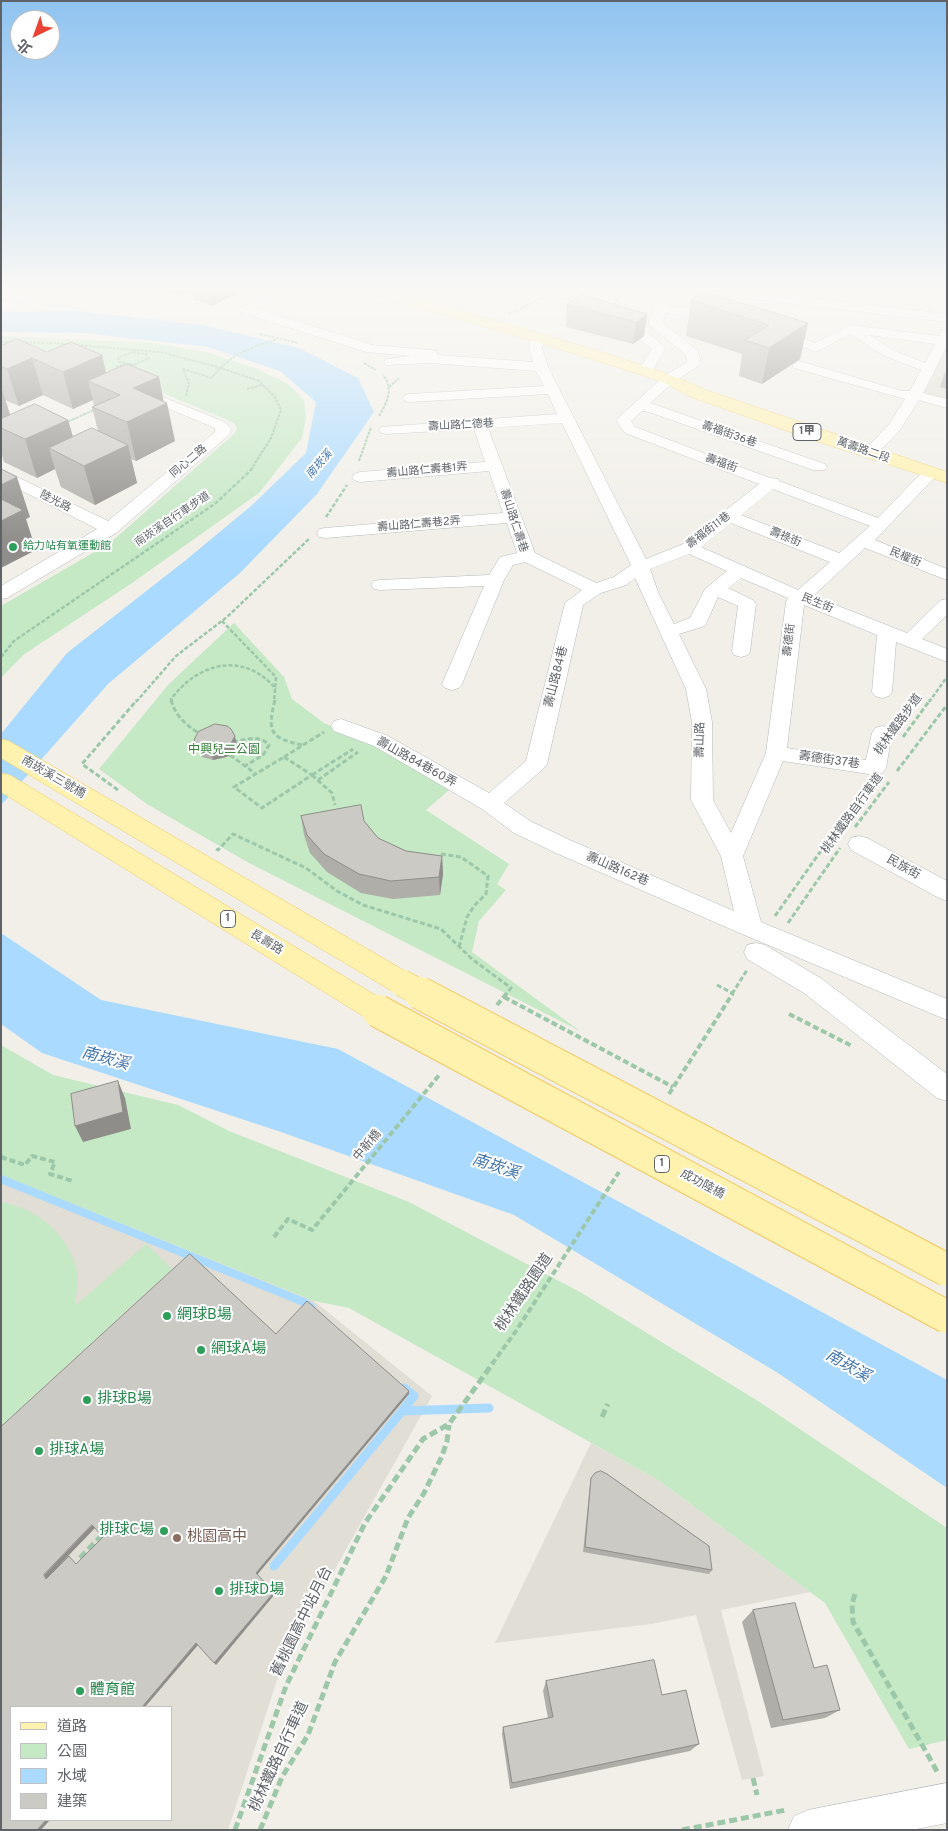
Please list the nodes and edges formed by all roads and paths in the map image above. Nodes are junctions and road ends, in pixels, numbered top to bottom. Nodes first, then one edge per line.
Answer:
1 (185, 372) edge
2 (194, 372) edge
3 (215, 372) edge
4 (233, 372) edge
5 (380, 372) edge
6 (398, 372) edge
7 (544, 372) edge
8 (650, 372) edge
9 (680, 372) edge
10 (824, 372) edge
11 (926, 372) edge
12 (399, 378) joint
13 (669, 379) junction
14 (120, 384) edge
15 (262, 385) junction
16 (247, 388) dead end
17 (552, 390) junction
18 (916, 395) junction
19 (185, 397) dead end
20 (410, 398) dead end
21 (947, 404) edge
22 (638, 406) junction
23 (96, 409) edge
24 (565, 418) junction
25 (62, 424) edge
26 (480, 425) junction
27 (386, 430) dead end
28 (876, 448) junction
29 (947, 463) edge
30 (494, 466) junction
31 (819, 467) dead end
32 (1, 476) edge
33 (938, 476) edge
34 (360, 477) dead end
35 (772, 482) junction
36 (729, 516) junction
37 (513, 517) junction
38 (881, 525) junction
39 (109, 529) junction
40 (320, 533) joint
41 (863, 541) junction
42 (689, 548) junction
43 (527, 556) junction
44 (841, 560) junction
45 (640, 567) junction
46 (740, 570) junction
47 (947, 575) edge
48 (495, 580) junction
49 (380, 584) dead end
50 (595, 589) junction
51 (716, 590) junction
52 (1, 594) edge
53 (800, 597) junction
54 (947, 604) edge
55 (222, 621) junction
56 (668, 632) junction
57 (887, 632) junction
58 (909, 642) junction
59 (741, 651) dead end
60 (947, 656) edge
61 (1, 657) edge
62 (947, 677) edge
63 (452, 684) dead end
64 (276, 690) junction
65 (882, 692) dead end
66 (947, 705) edge
67 (335, 727) joint
68 (205, 738) edge
69 (890, 738) joint
70 (228, 739) edge
71 (376, 740) junction
72 (303, 745) junction
73 (1, 748) edge
74 (354, 748) dead end
75 (776, 753) junction
76 (230, 755) edge
77 (284, 757) junction
78 (245, 766) junction
79 (256, 774) junction
80 (312, 775) junction
81 (873, 777) dead end
82 (318, 780) junction
83 (1, 782) edge
84 (112, 799) junction
85 (490, 804) junction
86 (335, 805) dead end
87 (851, 840) junction
88 (209, 845) dead end
89 (441, 854) edge
90 (732, 856) junction
91 (947, 892) edge
92 (765, 942) junction
93 (459, 947) junction
94 (717, 985) dead end
95 (732, 993) junction
96 (504, 997) junction
97 (495, 1008) dead end
98 (947, 1010) edge
99 (378, 1011) joint
100 (789, 1014) dead end
101 (859, 1049) dead end
102 (445, 1068) dead end
103 (673, 1087) junction
104 (947, 1090) edge
105 (666, 1099) dead end
106 (1, 1157) edge
107 (619, 1172) dead end
108 (73, 1181) dead end
109 (274, 1237) dead end
110 (947, 1270) edge
111 (947, 1317) edge
112 (608, 1404) dead end
113 (602, 1417) dead end
114 (449, 1424) junction
115 (112, 1538) edge
116 (80, 1558) edge
117 (855, 1594) dead end
118 (753, 1778) dead end
119 (945, 1792) edge
120 (757, 1795) dead end
121 (703, 1826) dead end
122 (235, 1830) edge
123 (260, 1830) edge
124 (682, 1830) edge
125 (808, 1830) edge

1 - 19 path
2 - 3 path
4 - 15 path, 南崁溪自行車步道
5 - 12 path
6 - 12 street
7 - 17 street, 壽山路
8 - 13 main road, 萬壽路二段 / 1甲
9 - 13 street, 壽福街
10 - 18 street
11 - 18 street
13 - 22 street, 壽福街
13 - 28 main road, 萬壽路二段 / 1甲
14 - 39 street, 同心二路
15 - 16 path
15 - 61 path, 南崁溪自行車步道
17 - 20 street
17 - 24 street, 壽山路
18 - 21 street
18 - 28 street
22 - 31 street, 壽福街36巷
22 - 35 street, 壽福街
23 - 25 path
24 - 26 street, 壽山路仁德巷
24 - 45 street, 壽山路
26 - 27 street, 壽山路仁德巷
26 - 30 street, 壽山路仁壽巷
28 - 29 main road, 萬壽路二段 / 1甲
28 - 33 main road, 萬壽路二段 / 1甲
30 - 34 street, 壽山路仁壽巷1弄
30 - 37 street, 壽山路仁壽巷
32 - 39 street, 陸光路
33 - 38 street
35 - 36 street, 壽福街11巷
35 - 38 street, 壽福街
36 - 42 street, 壽福街11巷
36 - 44 street, 壽祿街
37 - 40 street, 壽山路仁壽巷2弄
37 - 43 street, 壽山路仁壽巷
38 - 41 street
39 - 52 street, 同心二路
40 - 55 path
41 - 44 street
41 - 47 street, 民權街
42 - 45 street, 壽福街11巷
42 - 46 street, 民生街
43 - 48 street, 壽山路仁壽巷
43 - 50 street
44 - 53 street
45 - 50 street, 壽山路84巷
45 - 56 street, 壽山路
46 - 51 street
46 - 53 street, 民生街
48 - 49 street
48 - 63 street, 壽山路仁壽巷
50 - 85 street, 壽山路84巷
51 - 56 street
51 - 59 street
53 - 57 street, 民生街
53 - 75 street, 壽德街
54 - 58 street
55 - 64 path
55 - 84 path
56 - 90 street, 壽山路
57 - 58 street, 民生街
57 - 65 street
58 - 60 street, 民生街
62 - 69 path, 桃林鐵路步道
64 - 68 path
64 - 72 path
66 - 87 path, 桃林鐵路自行車道
67 - 71 street, 壽山路84巷60弄
67 - 72 path
69 - 75 street, 壽德街37巷
70 - 78 path, bridge
71 - 82 path
71 - 85 street, 壽山路84巷60弄
72 - 77 path
73 - 84 main road, 南崁溪三號橋
74 - 80 path
75 - 90 street, 壽德街
76 - 78 path
77 - 79 path
77 - 80 path
78 - 79 path
79 - 80 path
80 - 82 path
81 - 92 path
82 - 86 path
83 - 99 main road, 長壽路 / 1
84 - 110 main road, bridge
85 - 92 street, 壽山路162巷
87 - 91 street, 民族街
87 - 92 path, 桃林鐵路自行車道
88 - 93 path
89 - 93 path
90 - 92 street, 壽山路
92 - 95 path
92 - 98 street
92 - 104 street
93 - 96 path
94 - 95 path
95 - 103 path
96 - 97 path
96 - 103 path
99 - 111 main road, 成功陸橋 / 1, bridge
100 - 101 path
102 - 109 path, 中新橋
103 - 105 path
106 - 108 path
107 - 114 path, 桃林鐵路園道
112 - 113 path
114 - 122 path, 舊桃園高中站月台
114 - 123 path, 桃林鐵路自行車道
115 - 116 path
117 - 119 path
118 - 120 path
119 - 125 street
121 - 124 path

